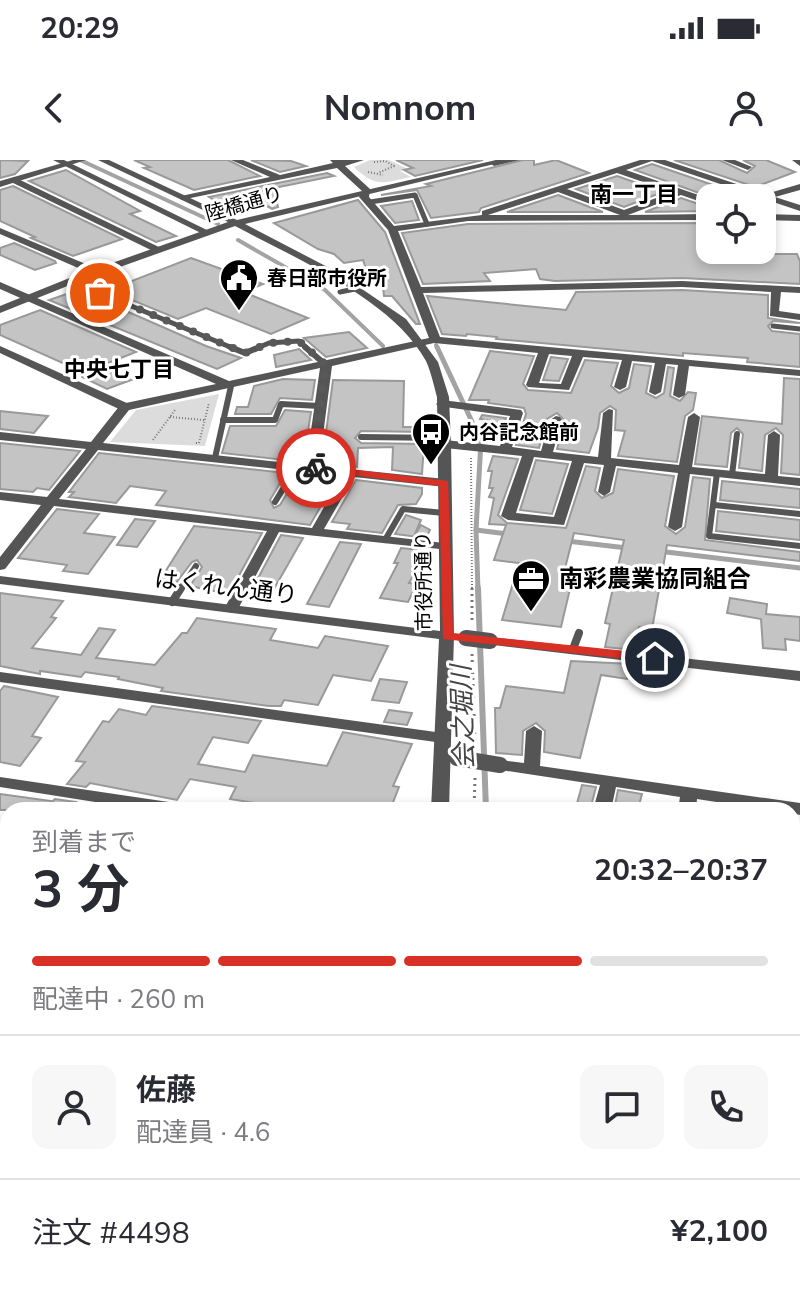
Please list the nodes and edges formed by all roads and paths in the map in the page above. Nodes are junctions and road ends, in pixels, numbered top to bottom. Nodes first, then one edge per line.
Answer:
1 (102, 160) edge
2 (235, 160) edge
3 (507, 160) edge
4 (516, 160) edge
5 (649, 160) edge
6 (656, 160) edge
7 (726, 160) edge
8 (366, 161) edge
9 (69, 162) edge
10 (337, 162) edge
11 (497, 162) edge
12 (748, 167) dead end
13 (617, 170) junction
14 (365, 172) dead end
15 (380, 173) junction
16 (369, 175) dead end
17 (278, 177) junction
18 (388, 179) dead end
19 (14, 180) junction
20 (0, 184) edge
21 (725, 184) edge
22 (800, 187) edge
23 (558, 189) junction
24 (367, 191) junction
25 (681, 192) junction
26 (776, 193) edge
27 (696, 197) edge
28 (184, 198) junction
29 (776, 201) edge
30 (370, 202) junction
31 (800, 208) edge
32 (622, 215) junction
33 (696, 217) edge
34 (776, 217) edge
35 (468, 218) junction
36 (800, 218) edge
37 (231, 224) junction
38 (427, 224) junction
39 (392, 229) junction
40 (0, 231) edge
41 (210, 232) junction
42 (158, 250) junction
43 (96, 272) junction
44 (71, 281) junction
45 (0, 285) edge
46 (355, 289) junction
47 (776, 289) junction
48 (417, 290) junction
49 (800, 290) edge
50 (340, 292) dead end
51 (29, 297) junction
52 (0, 310) edge
53 (800, 317) edge
54 (773, 326) dead end
55 (800, 329) edge
56 (434, 340) junction
57 (420, 344) junction
58 (0, 349) edge
59 (545, 349) junction
60 (579, 353) junction
61 (654, 356) junction
62 (628, 357) junction
63 (684, 362) junction
64 (326, 365) junction
65 (800, 373) edge
66 (231, 386) junction
67 (620, 387) dead end
68 (655, 392) dead end
69 (679, 395) dead end
70 (198, 403) dead end
71 (442, 404) junction
72 (320, 406) junction
73 (125, 407) junction
74 (609, 413) dead end
75 (694, 417) dead end
76 (204, 420) junction
77 (223, 420) junction
78 (556, 420) dead end
79 (737, 434) dead end
80 (774, 435) dead end
81 (0, 436) edge
82 (361, 437) dead end
83 (152, 441) dead end
84 (445, 441) junction
85 (183, 442) dead end
86 (95, 445) junction
87 (477, 449) junction
88 (505, 451) junction
89 (529, 453) junction
90 (546, 455) junction
91 (215, 458) junction
92 (579, 458) junction
93 (607, 461) junction
94 (297, 466) junction
95 (312, 468) junction
96 (685, 470) junction
97 (351, 472) junction
98 (717, 473) junction
99 (732, 475) junction
100 (771, 479) junction
101 (800, 482) edge
102 (445, 483) junction
103 (604, 492) dead end
104 (0, 496) edge
105 (50, 502) junction
106 (275, 502) dead end
107 (714, 505) junction
108 (444, 513) junction
109 (800, 514) edge
110 (675, 527) dead end
111 (275, 528) junction
112 (316, 532) junction
113 (385, 540) junction
114 (800, 546) edge
115 (444, 547) junction
116 (0, 566) edge
117 (196, 566) dead end
118 (0, 580) edge
119 (172, 602) junction
120 (231, 609) junction
121 (579, 633) dead end
122 (447, 636) junction
123 (471, 640) junction
124 (564, 650) junction
125 (800, 676) edge
126 (0, 677) edge
127 (534, 731) dead end
128 (443, 738) junction
129 (474, 755) dead end
130 (450, 757) junction
131 (474, 767) dead end
132 (532, 770) junction
133 (609, 781) junction
134 (0, 782) edge
135 (688, 801) edge
136 (130, 802) edge
137 (442, 802) edge
138 (474, 802) edge
139 (604, 802) edge

1 - 28 street, 市役所通り
2 - 17 street
3 - 11 street, 陸橋通り
4 - 11 street
5 - 13 street
6 - 21 street
7 - 12 street
8 - 10 street
8 - 15 path
9 - 19 street
9 - 41 street
10 - 17 street
10 - 24 street
11 - 24 street, 陸橋通り
13 - 23 street
13 - 25 street
14 - 15 path
15 - 16 path
15 - 18 path
17 - 28 street
19 - 20 street
19 - 42 street
22 - 26 street
23 - 32 street
23 - 35 street
24 - 30 street
24 - 37 street, 陸橋通り
25 - 27 street
25 - 32 street
28 - 37 street, 市役所通り
29 - 31 street
30 - 38 lane
30 - 39 street
32 - 33 street
32 - 35 street
34 - 36 street
35 - 38 street
37 - 41 street, 陸橋通り
37 - 46 street, 市役所通り
38 - 39 street
39 - 48 street
40 - 43 street
41 - 42 street, 陸橋通り
42 - 43 street, 陸橋通り
43 - 44 street, 陸橋通り
44 - 51 street, 陸橋通り
44 - 64 lane
45 - 51 street
46 - 50 lane
46 - 57 street, 市役所通り
47 - 48 street
47 - 49 street
47 - 53 street
48 - 56 street
51 - 52 street, 陸橋通り
51 - 66 street
54 - 55 lane
56 - 57 street
56 - 59 street
57 - 64 street
57 - 71 street, 市役所通り
58 - 73 street
59 - 60 street
59 - 60 street
60 - 62 street
61 - 62 street
61 - 63 street
61 - 68 street
62 - 67 street
63 - 65 street
63 - 69 street
64 - 66 street
64 - 72 street
66 - 73 street
66 - 77 lane
70 - 76 path
71 - 84 street, 市役所通り
71 - 88 street
72 - 77 lane
72 - 95 street
73 - 86 street
74 - 93 street
75 - 96 street
76 - 83 path
76 - 85 path
77 - 91 lane
78 - 90 street
79 - 99 lane
80 - 100 street
81 - 86 street
82 - 84 lane
84 - 87 street
84 - 102 street, 市役所通り
86 - 91 street
86 - 105 street
87 - 88 street
87 - 123 path
88 - 89 street
89 - 90 street
89 - 92 street
90 - 92 street
91 - 94 street
92 - 93 street
93 - 96 street
93 - 103 street
94 - 95 street
94 - 106 lane
95 - 97 street
96 - 98 street
96 - 110 street
97 - 102 street
97 - 112 street
98 - 99 street
98 - 107 lane
99 - 100 street
100 - 101 street
102 - 108 street, 市役所通り
104 - 105 street
105 - 111 street
105 - 116 street
107 - 109 lane
107 - 114 lane
108 - 113 lane
108 - 115 street, 市役所通り
111 - 112 street
111 - 120 street
112 - 113 street
113 - 115 street
115 - 122 street, 市役所通り
117 - 119 lane
118 - 119 street, はくれん通り
119 - 120 street, はくれん通り
120 - 122 street, はくれん通り
121 - 124 lane
122 - 123 street, はくれん通り
122 - 128 street, 市役所通り
123 - 124 street, はくれん通り, bridge
123 - 129 path
124 - 125 street, はくれん通り
126 - 128 street
127 - 132 street
128 - 130 street, 市役所通り
130 - 132 street, bridge
130 - 137 street, 市役所通り
131 - 138 path
132 - 133 street
133 - 135 street
133 - 139 street
134 - 136 street

